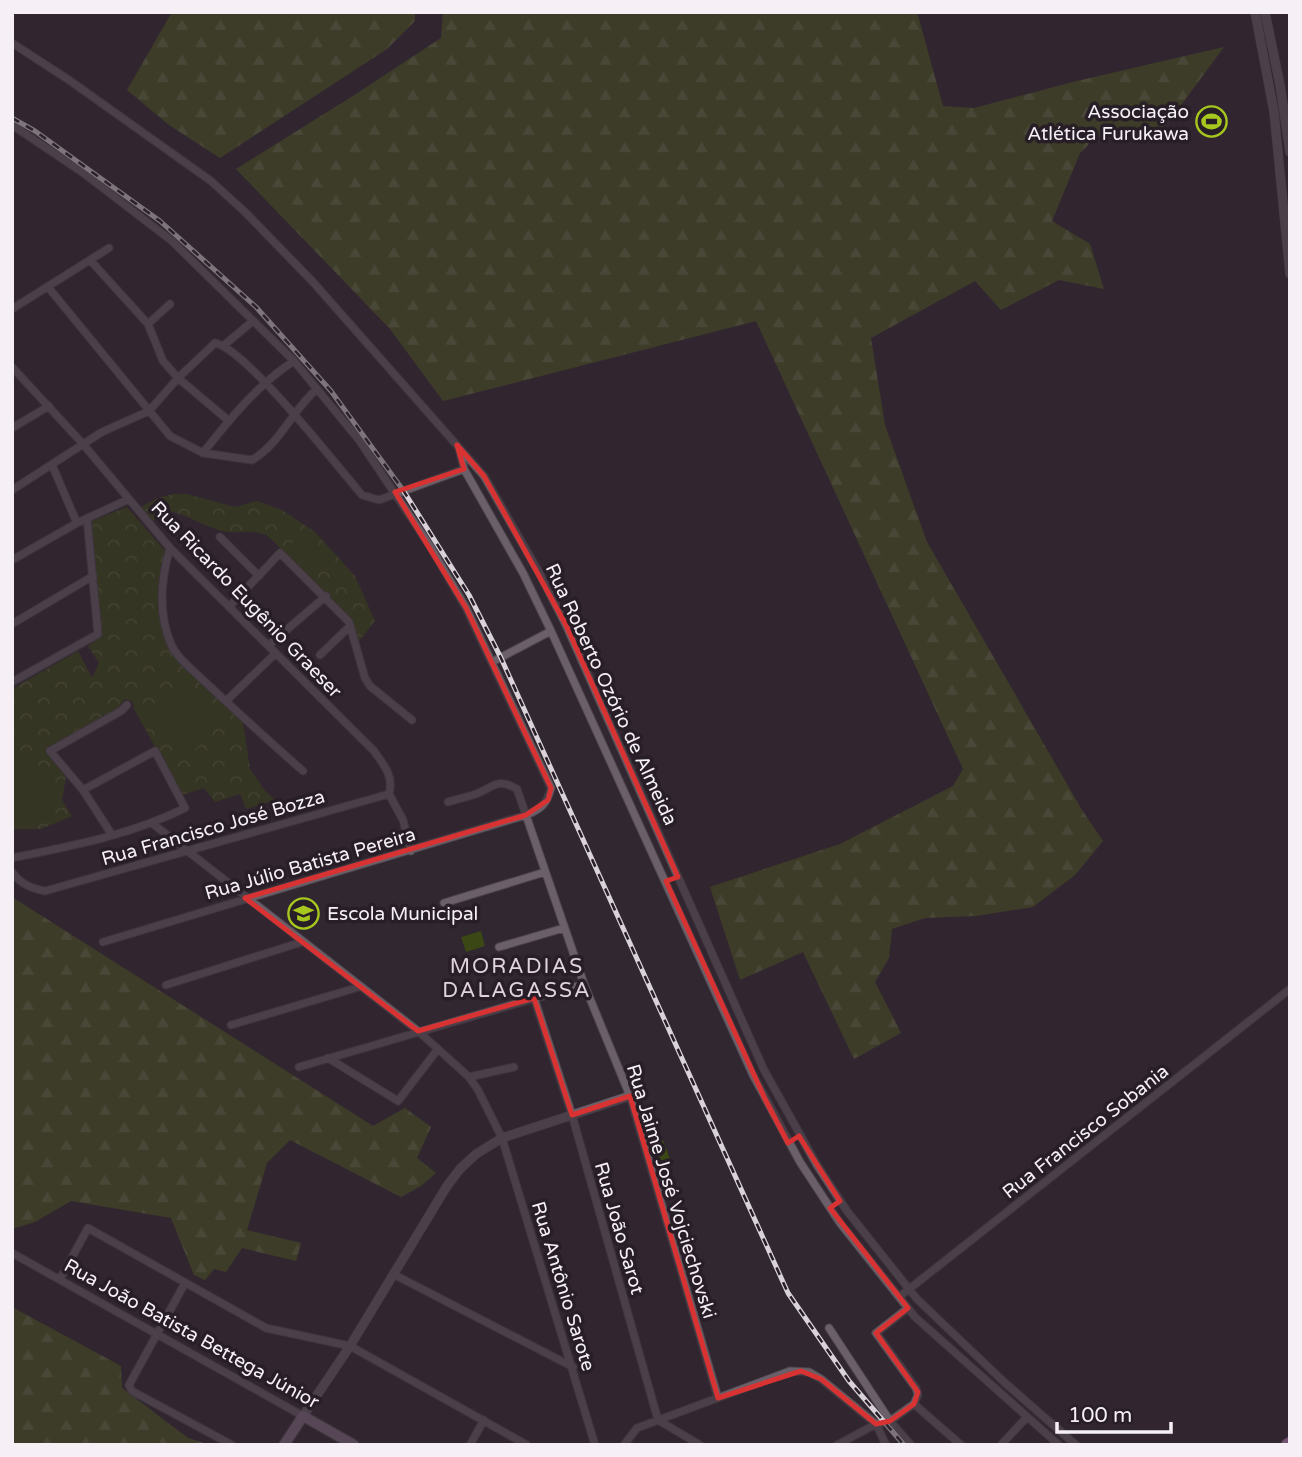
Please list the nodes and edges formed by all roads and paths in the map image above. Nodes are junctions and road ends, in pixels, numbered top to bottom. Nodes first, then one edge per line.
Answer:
1 (1255, 12) edge
2 (1265, 12) edge
3 (12, 43) edge
4 (12, 125) edge
5 (1290, 152) edge
6 (108, 248) dead end
7 (90, 260) junction
8 (1290, 274) edge
9 (48, 287) junction
10 (170, 304) dead end
11 (12, 309) edge
12 (253, 321) junction
13 (148, 324) junction
14 (223, 346) junction
15 (294, 361) junction
16 (12, 367) edge
17 (177, 378) junction
18 (266, 384) junction
19 (317, 389) junction
20 (48, 406) junction
21 (149, 411) junction
22 (295, 416) junction
23 (229, 421) junction
24 (12, 428) edge
25 (83, 444) junction
26 (457, 445) junction
27 (203, 453) junction
28 (52, 465) junction
29 (464, 469) junction
30 (12, 490) edge
31 (396, 492) junction
32 (129, 499) junction
33 (87, 518) junction
34 (77, 523) junction
35 (220, 537) dead end
36 (170, 548) junction
37 (12, 560) edge
38 (93, 576) junction
39 (260, 576) junction
40 (326, 596) junction
41 (229, 607) junction
42 (12, 624) edge
43 (350, 626) junction
44 (551, 631) junction
45 (268, 645) junction
46 (276, 653) junction
47 (320, 655) dead end
48 (492, 662) junction
49 (12, 681) edge
50 (226, 702) junction
51 (127, 705) dead end
52 (412, 720) dead end
53 (303, 771) dead end
54 (83, 790) junction
55 (389, 793) junction
56 (448, 802) dead end
57 (526, 815) junction
58 (153, 824) junction
59 (113, 835) junction
60 (186, 851) junction
61 (411, 851) junction
62 (12, 858) edge
63 (12, 872) edge
64 (545, 872) junction
65 (678, 877) junction
66 (666, 881) junction
67 (245, 898) junction
68 (444, 903) dead end
69 (692, 910) junction
70 (681, 915) junction
71 (564, 928) junction
72 (103, 942) dead end
73 (302, 942) junction
74 (499, 947) dead end
75 (584, 984) junction
76 (166, 985) dead end
77 (359, 987) junction
78 (1290, 989) edge
79 (534, 998) junction
80 (231, 1025) dead end
81 (418, 1031) junction
82 (438, 1049) junction
83 (328, 1058) junction
84 (299, 1067) dead end
85 (514, 1067) dead end
86 (764, 1070) junction
87 (753, 1075) junction
88 (469, 1077) junction
89 (776, 1093) junction
90 (630, 1097) junction
91 (765, 1099) junction
92 (572, 1115) junction
93 (799, 1136) junction
94 (502, 1138) junction
95 (788, 1143) junction
96 (840, 1201) junction
97 (830, 1208) junction
98 (12, 1253) edge
99 (890, 1265) junction
100 (880, 1273) junction
101 (393, 1274) junction
102 (60, 1279) junction
103 (185, 1283) junction
104 (909, 1289) junction
105 (899, 1297) junction
106 (908, 1308) junction
107 (829, 1328) dead end
108 (157, 1333) junction
109 (350, 1346) junction
110 (573, 1367) junction
111 (992, 1370) junction
112 (983, 1379) junction
113 (718, 1398) junction
114 (914, 1404) junction
115 (303, 1416) junction
116 (1027, 1417) junction
117 (484, 1420) junction
118 (658, 1420) junction
119 (890, 1421) junction
120 (876, 1424) junction
121 (1070, 1443) edge
122 (232, 1445) edge
123 (284, 1445) edge
124 (354, 1445) edge
125 (470, 1445) edge
126 (527, 1445) edge
127 (594, 1445) edge
128 (624, 1445) edge
129 (700, 1445) edge
130 (837, 1445) edge
131 (886, 1445) edge
132 (911, 1445) edge
133 (961, 1445) edge
134 (1001, 1445) edge
135 (1059, 1445) edge

1 - 8 street
2 - 5 street
3 - 26 street, Rua Roberto Ozório de Almeida
4 - 12 street
6 - 7 street
7 - 9 street
7 - 13 street
9 - 11 street
9 - 21 street
10 - 13 street
12 - 14 street
12 - 15 street
13 - 17 street
14 - 17 street
14 - 18 street
15 - 18 street
15 - 19 street
16 - 20 street, Rua Ricardo Eugênio Graeser
17 - 21 street
17 - 23 street
18 - 22 street
18 - 23 street
19 - 22 street
19 - 31 street
20 - 24 street
20 - 25 street, Rua Ricardo Eugênio Graeser
21 - 25 street
21 - 27 street
22 - 27 street
22 - 31 street
23 - 27 street
25 - 28 street
25 - 32 street, Rua Ricardo Eugênio Graeser
26 - 29 street
26 - 65 street, Rua Roberto Ozório de Almeida
28 - 30 street
28 - 34 street
29 - 31 street
29 - 44 street
31 - 48 street
32 - 33 street
32 - 36 street, Rua Ricardo Eugênio Graeser
33 - 34 street
33 - 38 street
34 - 37 street
35 - 39 street
36 - 41 street, Rua Ricardo Eugênio Graeser
36 - 50 street
38 - 42 street
38 - 49 street
39 - 40 street
39 - 41 street
40 - 43 street
40 - 45 street
41 - 45 street, Rua Ricardo Eugênio Graeser
43 - 47 street
43 - 52 street
44 - 48 street
44 - 66 street
45 - 46 street, Rua Ricardo Eugênio Graeser
46 - 50 street
46 - 55 street, Rua Ricardo Eugênio Graeser
48 - 57 street
50 - 53 street
51 - 54 street
54 - 58 street
54 - 59 street
55 - 60 street, Rua Francisco José Bozza
55 - 61 street, Rua Ricardo Eugênio Graeser
56 - 57 street, Rua Jaime José Vojciechovski
57 - 61 street, Rua Júlio Batista Pereira
57 - 64 street, Rua Jaime José Vojciechovski
58 - 59 street
58 - 60 street, Rua Antônio Sarote
59 - 62 street
60 - 63 street, Rua Francisco José Bozza
60 - 67 street, Rua Antônio Sarote
61 - 67 street, Rua Júlio Batista Pereira
64 - 68 street
64 - 71 street, Rua Jaime José Vojciechovski
65 - 66 street
65 - 69 street, Rua Roberto Ozório de Almeida
66 - 70 street
67 - 72 street, Rua Júlio Batista Pereira
67 - 73 street, Rua Antônio Sarote
69 - 70 street
69 - 86 street, Rua Roberto Ozório de Almeida
70 - 87 street
71 - 74 street
71 - 75 street, Rua Jaime José Vojciechovski
73 - 76 street
73 - 77 street, Rua Antônio Sarote
75 - 79 street
75 - 90 street, Rua Jaime José Vojciechovski
77 - 80 street
77 - 81 street, Rua Antônio Sarote
78 - 104 street, Rua Francisco Sobania
79 - 81 street
79 - 92 street, Rua João Sarot
81 - 82 street, Rua Antônio Sarote
81 - 83 street
82 - 83 street
82 - 88 street, Rua Antônio Sarote
83 - 84 street
85 - 88 street
86 - 87 street
86 - 89 street, Rua Roberto Ozório de Almeida
87 - 91 street
88 - 94 street, Rua Antônio Sarote
89 - 91 street
89 - 93 street, Rua Roberto Ozório de Almeida
90 - 92 street
90 - 113 street, Rua Jaime José Vojciechovski
91 - 95 street
92 - 94 street
92 - 118 street, Rua João Sarot
93 - 95 street
93 - 96 street, Rua Roberto Ozório de Almeida
94 - 101 street
94 - 110 street, Rua Antônio Sarote
95 - 97 street
96 - 97 street
96 - 99 street, Rua Roberto Ozório de Almeida
97 - 100 street
98 - 102 street, Rua João Batista Bettega Júnior
99 - 100 street
99 - 104 street, Rua Roberto Ozório de Almeida
100 - 105 street
101 - 109 street
101 - 110 street
102 - 103 street
102 - 108 street, Rua João Batista Bettega Júnior
103 - 108 street
103 - 109 street
104 - 105 street, Rua Francisco Sobania
104 - 111 street, Rua Roberto Ozório de Almeida
105 - 106 street
106 - 112 street
106 - 114 street
107 - 119 street
108 - 115 street, Rua João Batista Bettega Júnior
108 - 122 street
109 - 115 street
109 - 117 street
110 - 127 street, Rua Antônio Sarote
111 - 112 street
111 - 121 street, Rua Roberto Ozório de Almeida
112 - 116 street
113 - 118 street
113 - 120 street
114 - 119 street
114 - 133 street
115 - 123 main road
115 - 124 main road, Rua João Batista Bettega Júnior
116 - 134 street
116 - 135 street
117 - 125 street
117 - 126 street
118 - 128 street
118 - 129 street
119 - 120 street
119 - 132 street
120 - 130 street
120 - 131 street

